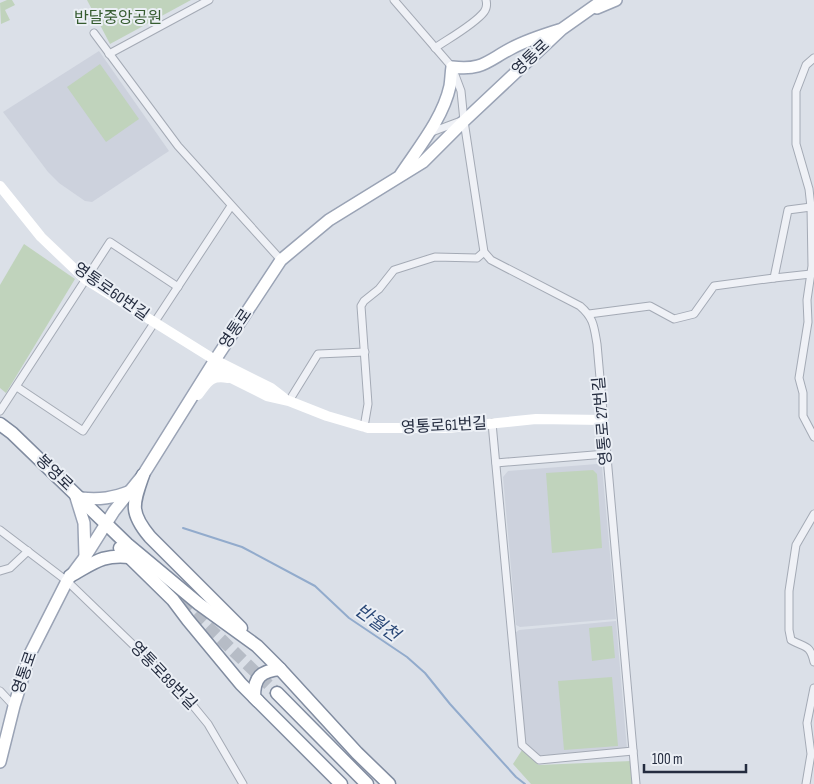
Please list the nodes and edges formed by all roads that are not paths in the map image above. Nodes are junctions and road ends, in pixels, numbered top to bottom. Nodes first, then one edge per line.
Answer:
1 (209, 0) edge
2 (394, 0) edge
3 (486, 0) edge
4 (602, 0) edge
5 (616, 0) edge
6 (581, 14) junction
7 (562, 29) junction
8 (94, 33) dead end
9 (435, 48) junction
10 (109, 54) junction
11 (814, 58) edge
12 (452, 67) junction
13 (464, 120) junction
14 (428, 133) junction
15 (399, 178) junction
16 (0, 186) edge
17 (232, 206) junction
18 (811, 207) junction
19 (484, 252) junction
20 (477, 258) junction
21 (281, 260) junction
22 (491, 260) junction
23 (812, 269) edge
24 (774, 278) junction
25 (85, 279) junction
26 (178, 287) junction
27 (589, 314) junction
28 (155, 322) junction
29 (365, 352) junction
30 (213, 364) junction
31 (232, 379) junction
32 (17, 387) junction
33 (289, 401) junction
34 (186, 406) junction
35 (0, 411) edge
36 (603, 420) junction
37 (492, 423) junction
38 (0, 424) edge
39 (364, 427) junction
40 (814, 437) edge
41 (606, 454) junction
42 (496, 463) junction
43 (143, 475) junction
44 (131, 491) junction
45 (77, 495) junction
46 (814, 514) edge
47 (106, 523) junction
48 (0, 530) edge
49 (28, 551) junction
50 (84, 557) junction
51 (130, 557) junction
52 (0, 571) edge
53 (68, 578) junction
54 (257, 646) junction
55 (814, 662) edge
56 (280, 669) junction
57 (814, 688) edge
58 (0, 691) edge
59 (277, 693) tunnel mouth
60 (14, 706) junction
61 (262, 706) junction
62 (633, 751) junction
63 (0, 762) edge
64 (243, 784) edge
65 (341, 784) edge
66 (366, 784) edge
67 (389, 784) edge
68 (636, 784) edge
69 (806, 784) edge

1 - 10 street
2 - 9 street
3 - 9 street
4 - 6 main road, 영통로
5 - 6 main road
6 - 7 main road, 영통로
7 - 12 main road
7 - 13 main road, 영통로
8 - 10 street
9 - 12 street
10 - 17 street
11 - 18 street
12 - 13 street
12 - 14 main road
13 - 14 street
13 - 15 main road, 영통로
13 - 19 street
14 - 15 main road
15 - 21 main road, 영통로
16 - 25 street, 영통로60번길
17 - 21 street
17 - 26 street
18 - 23 street
18 - 24 street
19 - 20 street
19 - 22 street
20 - 22 street
20 - 29 street
21 - 30 main road, 영통로
22 - 27 street
23 - 24 street
23 - 40 street
24 - 27 street
25 - 26 street
25 - 28 street, 영통로60번길
25 - 32 street
26 - 28 street
27 - 36 street, 영통로 27번길
28 - 30 street, 영통로60번길
28 - 32 street
29 - 33 street
29 - 39 street
30 - 31 street
30 - 33 street
30 - 34 main road, 영통로
31 - 33 street
31 - 34 street
32 - 35 street
33 - 39 street, 영통로61번길
34 - 43 main road, 영통로
36 - 37 street, 영통로61번길
36 - 41 street, 영통로 27번길
37 - 39 street, 영통로61번길
37 - 42 street
38 - 45 highway, 봉영로
41 - 42 street
41 - 62 street, 영통로 27번길
42 - 62 street
43 - 44 main road, 영통로
43 - 54 highway
44 - 45 main road
44 - 47 main road, 영통로
45 - 47 highway, 봉영로
45 - 50 main road
46 - 55 street
47 - 50 main road, 영통로
47 - 51 highway
47 - 54 highway, 봉영로
48 - 49 street, 영통로89번길
49 - 52 street
49 - 53 street, 영통로89번길
50 - 53 main road, 영통로
51 - 53 highway
51 - 61 highway
53 - 60 main road, 영통로
53 - 64 street, 영통로89번길
54 - 56 highway
56 - 61 highway
56 - 67 highway
57 - 69 street
58 - 60 street
59 - 66 highway
60 - 63 main road, 영통로
61 - 65 highway
62 - 68 street, 영통로 27번길

